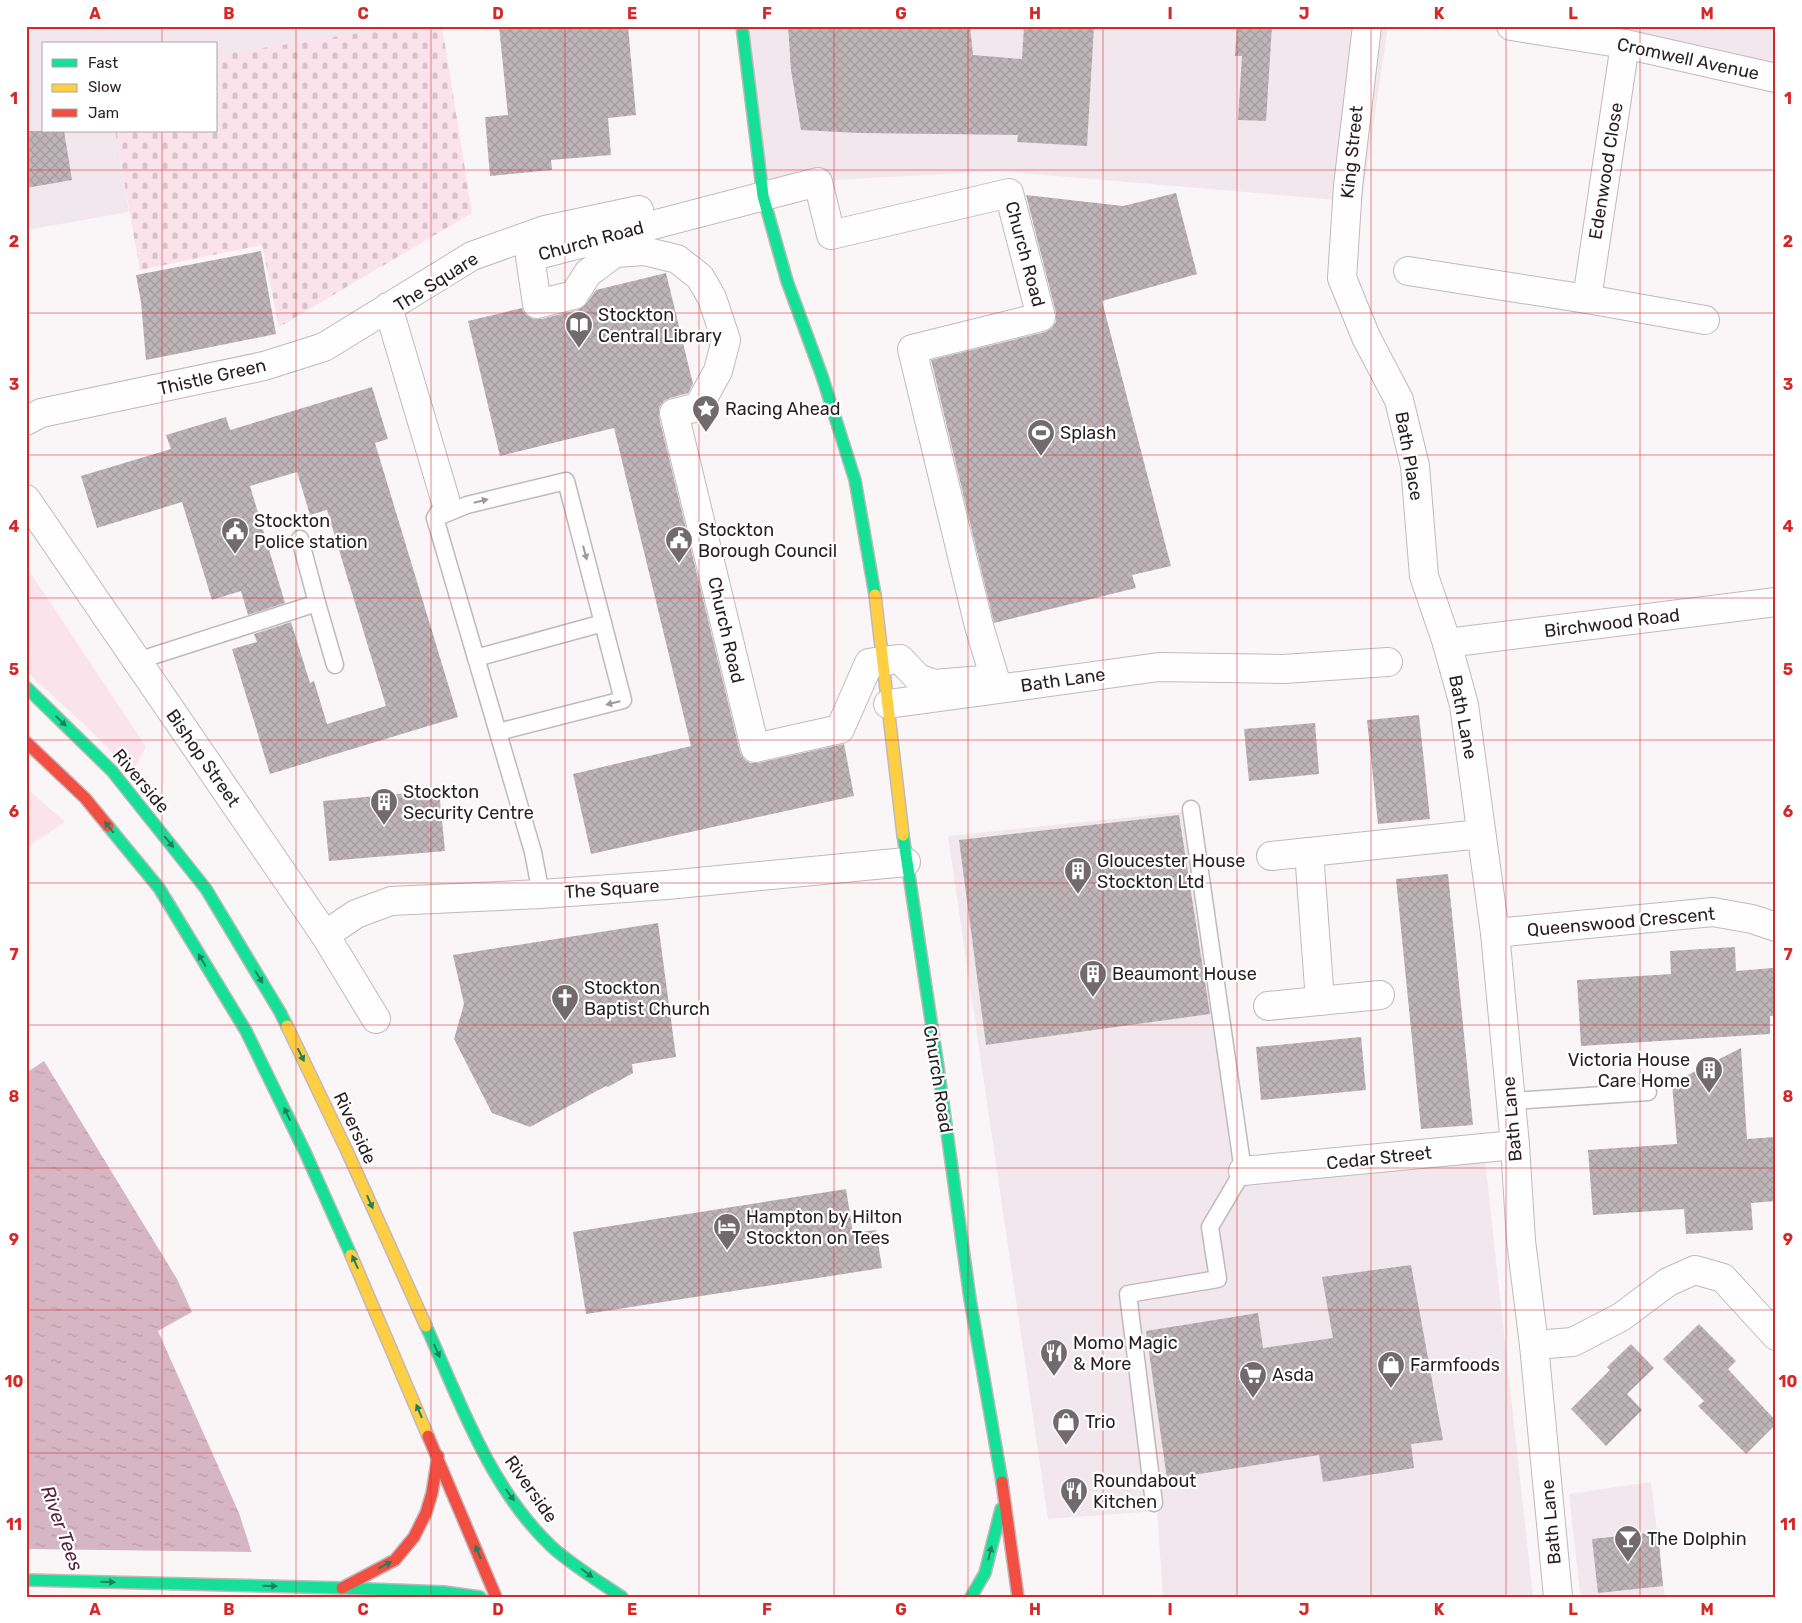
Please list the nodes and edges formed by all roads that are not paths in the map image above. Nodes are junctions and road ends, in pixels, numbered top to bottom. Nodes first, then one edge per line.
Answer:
1 (742, 26) edge
2 (1367, 26) edge
3 (1511, 26) edge
4 (1625, 44) junction
5 (1776, 78) edge
6 (762, 190) junction
7 (1408, 271) dead end
8 (1342, 278) joint
9 (1587, 298) junction
10 (388, 307) junction
11 (1705, 320) dead end
12 (26, 421) edge
13 (26, 499) edge
14 (440, 509) junction
15 (300, 540) dead end
16 (1776, 602) edge
17 (317, 603) junction
18 (603, 623) junction
19 (1447, 643) junction
20 (476, 658) junction
21 (137, 661) junction
22 (885, 661) junction
23 (1388, 662) dead end
24 (335, 665) dead end
25 (26, 687) edge
26 (888, 704) junction
27 (498, 732) junction
28 (26, 742) edge
29 (1190, 810) dead end
30 (1482, 834) junction
31 (1309, 852) junction
32 (1271, 856) dead end
33 (906, 862) junction
34 (541, 894) junction
35 (1776, 927) edge
36 (1495, 933) junction
37 (325, 935) junction
38 (1380, 995) dead end
39 (1320, 1000) junction
40 (1268, 1006) dead end
41 (376, 1019) dead end
42 (1648, 1092) dead end
43 (1511, 1102) junction
44 (1515, 1145) junction
45 (1243, 1171) junction
46 (1776, 1336) edge
47 (1534, 1345) junction
48 (438, 1456) junction
49 (1004, 1496) junction
50 (1154, 1503) dead end
51 (26, 1580) edge
52 (342, 1588) junction
53 (480, 1597) edge
54 (496, 1597) edge
55 (622, 1597) edge
56 (971, 1597) edge
57 (1018, 1597) edge
58 (1558, 1597) edge

1 - 6 main road, Church Road
2 - 8 street, King Street
3 - 4 street, Cromwell Avenue
4 - 5 street, Cromwell Avenue
4 - 9 street, Edenwood Close
6 - 10 street, The Square
6 - 22 main road, Church Road
6 - 22 street, Church Road
6 - 22 street, Church Road
7 - 9 street
8 - 19 street, Bath Place
9 - 11 street
10 - 12 street, Thistle Green
10 - 14 street, The Square
13 - 21 street, Bishop Street
14 -> 18 lane
14 - 20 lane
15 - 17 lane
16 - 19 street, Birchwood Road
17 - 21 lane
17 - 24 lane
18 - 20 lane
18 -> 27 lane
19 - 30 street, Bath Lane
20 - 27 lane
21 - 37 street, Bishop Street
22 - 26 main road, Church Road
23 - 26 street, Bath Lane
25 -> 55 main road, Riverside
26 - 33 main road, Church Road
27 - 34 lane
48 -> 28 main road
29 - 45 lane
30 - 31 street
30 - 36 street, Bath Lane
31 - 32 street
31 - 39 street
33 - 34 street, The Square
33 - 49 main road, Church Road
34 - 37 street, The Square
35 - 36 street, Queenswood Crescent
36 - 43 street, Bath Lane
37 - 41 street, Bishop Street
38 - 39 street
39 - 40 street
42 - 43 lane
43 - 44 street, Bath Lane
44 - 45 street, Cedar Street
44 - 47 street, Bath Lane
45 - 50 lane
46 - 47 street
47 - 58 street, Bath Lane
52 -> 48 main road
54 -> 48 main road
56 -> 49 main road, Church Road
49 - 57 main road, Church Road
51 -> 52 main road
52 - 53 main road

